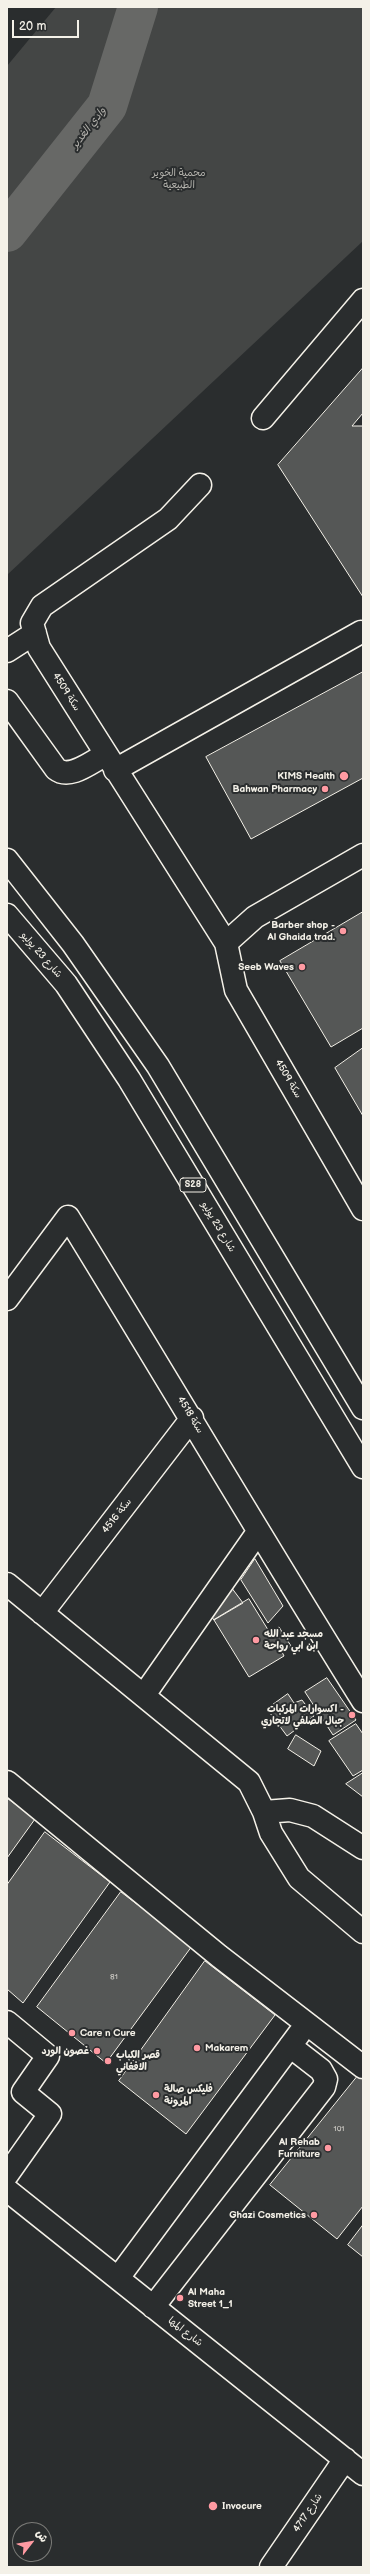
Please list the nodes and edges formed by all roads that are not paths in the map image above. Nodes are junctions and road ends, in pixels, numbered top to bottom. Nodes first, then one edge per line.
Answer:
1 (363, 300) edge
2 (263, 418) dead end
3 (200, 485) dead end
4 (361, 632) dead end
5 (35, 633) junction
6 (7, 651) edge
7 (7, 701) edge
8 (110, 763) junction
9 (363, 855) edge
10 (7, 860) edge
11 (7, 915) edge
12 (226, 943) junction
13 (363, 1209) edge
14 (7, 1299) edge
15 (363, 1408) edge
16 (192, 1418) junction
17 (363, 1467) edge
18 (258, 1532) junction
19 (7, 1584) edge
20 (42, 1613) junction
21 (144, 1695) junction
22 (363, 1701) edge
23 (7, 1782) edge
24 (264, 1812) junction
25 (363, 1848) edge
26 (363, 1932) edge
27 (7, 2022) edge
28 (307, 2024) junction
29 (290, 2046) junction
30 (363, 2067) edge
31 (7, 2175) edge
32 (7, 2190) edge
33 (118, 2278) junction
34 (153, 2307) junction
35 (345, 2459) junction
36 (363, 2474) edge
37 (271, 2567) edge

1 - 2 street
3 - 5 street, سكة 4509
4 - 8 street
5 - 6 street
5 - 8 street, سكة 4509
7 - 8 street
8 - 12 street, سكة 4509
9 - 12 street
10 - 15 street
11 - 17 street, شارع 23 يوليو / S28
12 - 13 street, سكة 4509
14 - 16 street, سكة 4518
16 - 18 street, سكة 4518
16 - 20 street, سكة 4516
18 - 21 street
18 - 22 street, سكة 4518
19 - 20 street
20 - 21 street
21 - 24 street
23 - 28 street
24 - 25 street
24 - 26 street
27 - 31 street
28 - 29 street
28 - 30 street
29 - 33 street
29 - 34 street
32 - 33 street, شارع المها
33 - 34 street, شارع المها
34 - 35 street, شارع المها
35 - 36 street, شارع المها
35 - 37 street, 4717 شارع

